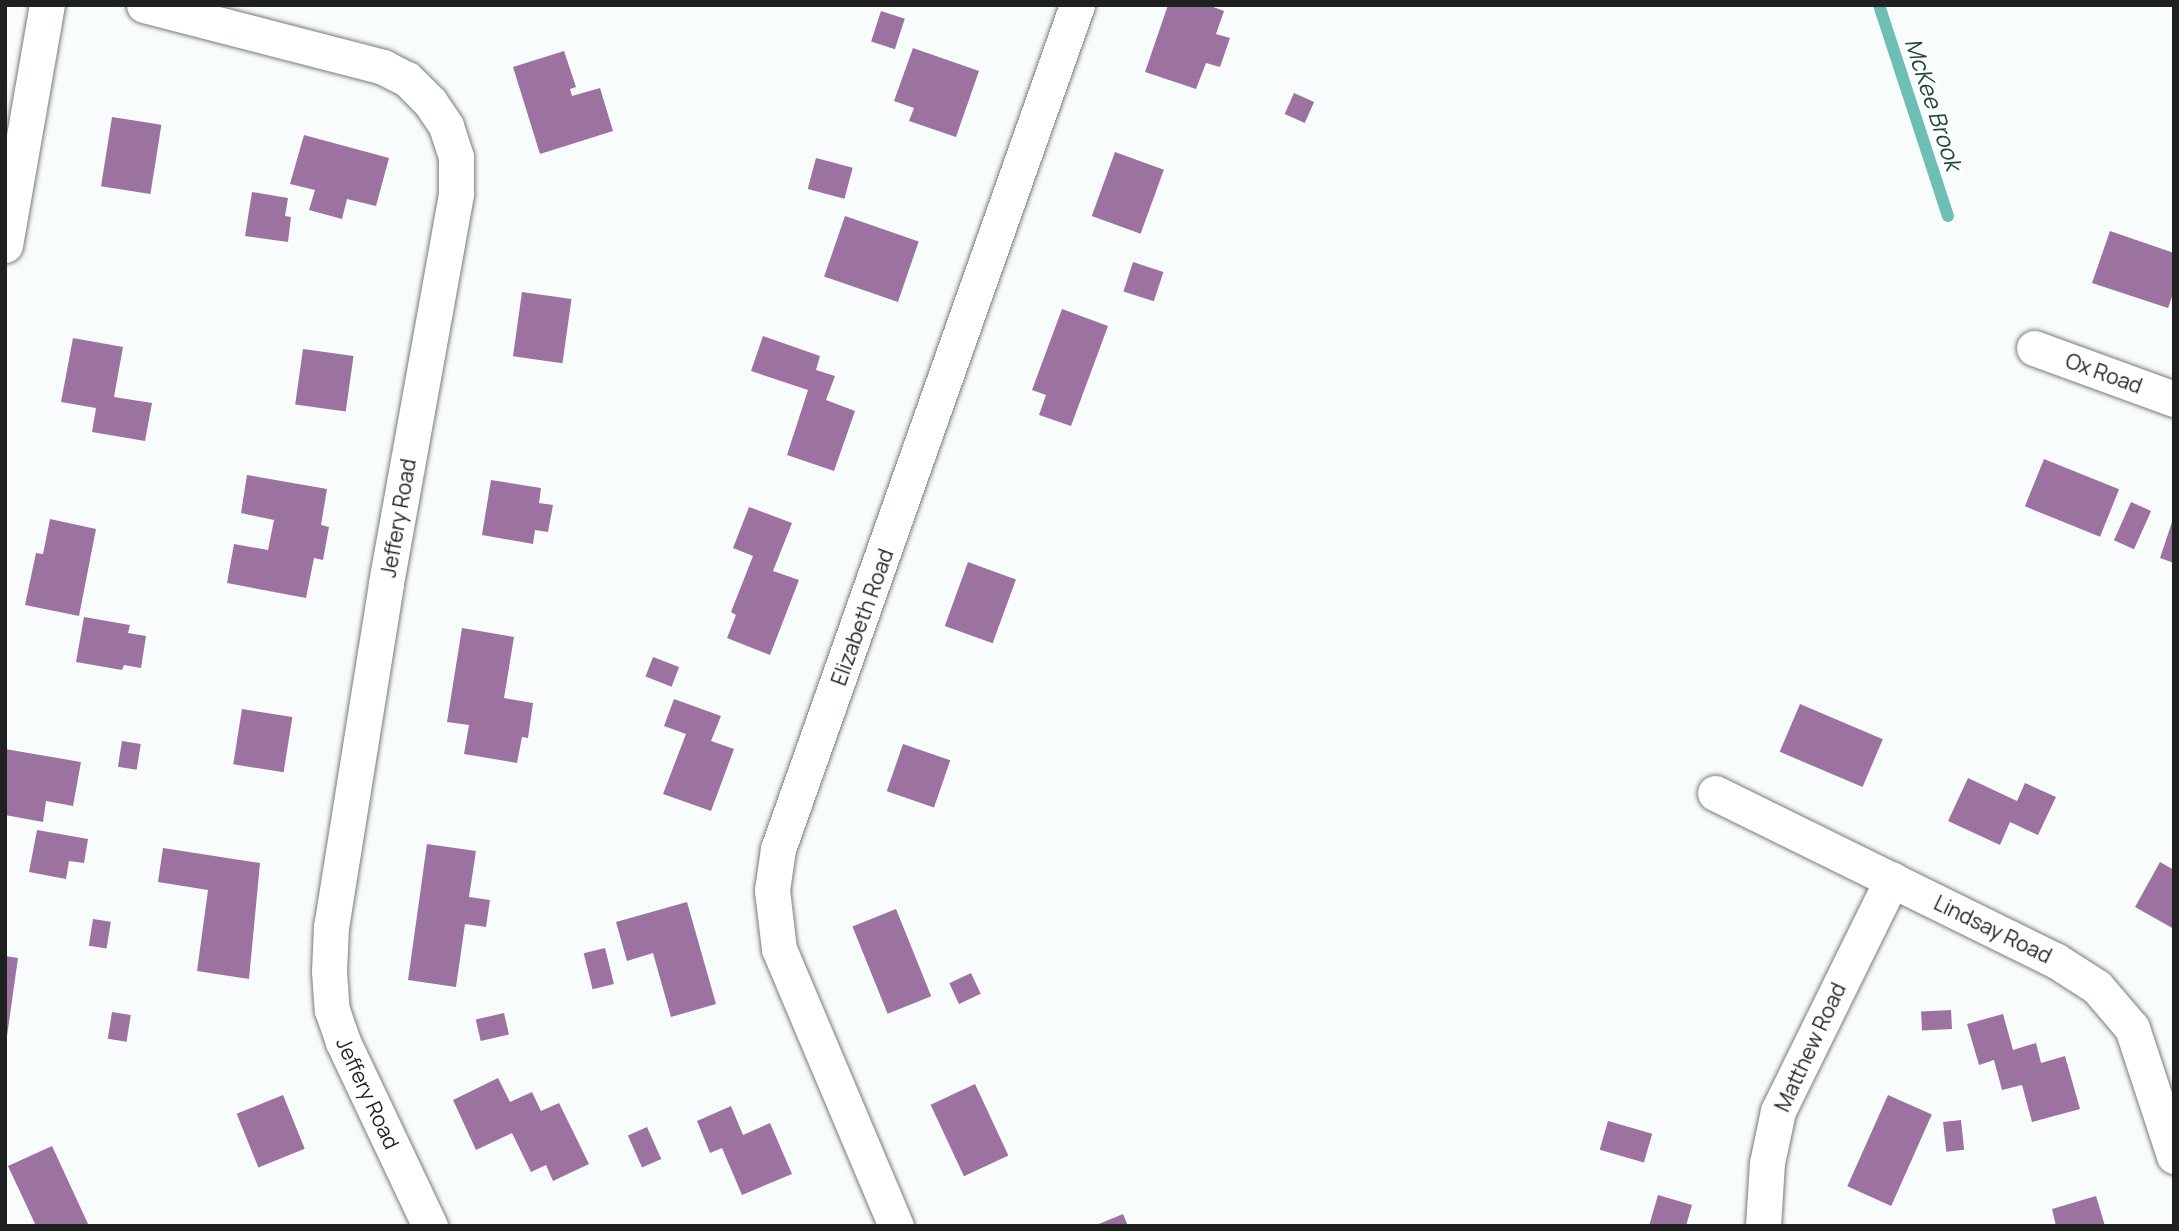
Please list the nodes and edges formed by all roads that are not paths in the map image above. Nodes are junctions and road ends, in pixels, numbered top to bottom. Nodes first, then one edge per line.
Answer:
1 (47, 5) edge
2 (144, 5) edge
3 (1077, 5) edge
4 (5, 245) edge
5 (2034, 348) dead end
6 (2174, 399) edge
7 (1715, 793) dead end
8 (1892, 879) junction
9 (2174, 1156) edge
10 (430, 1226) edge
11 (896, 1226) edge
12 (1763, 1226) edge

1 - 4 street
2 - 10 street, Jeffery Road
3 - 11 street, Elizabeth Road
5 - 6 street, Ox Road
7 - 8 street, Lindsay Road
8 - 9 street, Lindsay Road
8 - 12 street, Matthew Road

